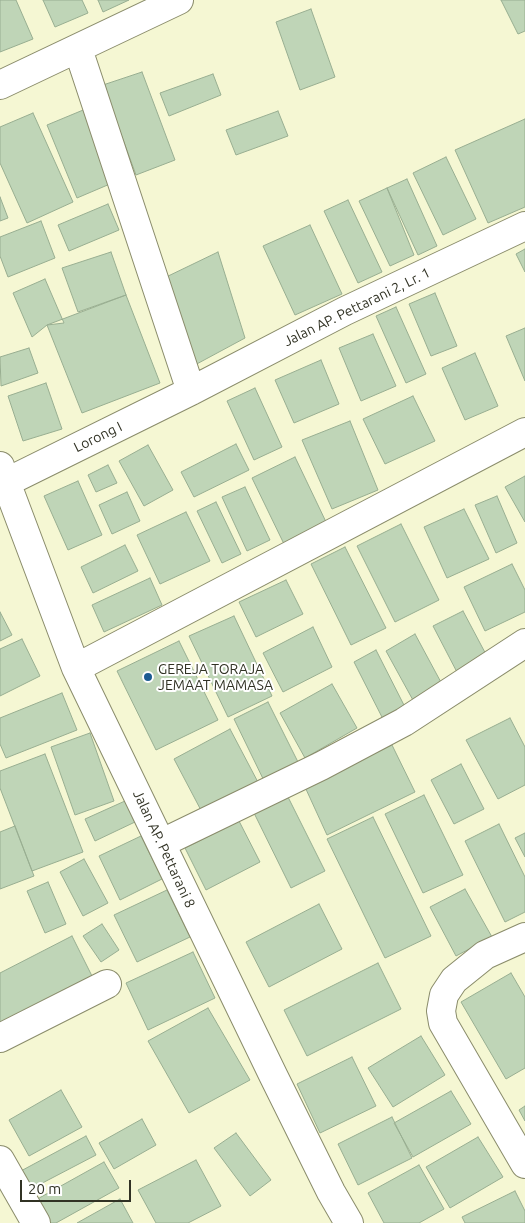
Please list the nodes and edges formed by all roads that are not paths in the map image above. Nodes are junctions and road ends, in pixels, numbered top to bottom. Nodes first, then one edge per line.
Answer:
1 (179, 0) edge
2 (78, 49) junction
3 (0, 85) edge
4 (525, 226) edge
5 (191, 391) junction
6 (525, 432) edge
7 (3, 474) edge
8 (525, 643) edge
9 (76, 668) junction
10 (162, 844) junction
11 (525, 937) edge
12 (107, 984) dead end
13 (0, 1038) edge
14 (0, 1160) edge
15 (525, 1164) edge
16 (36, 1223) edge
17 (350, 1223) edge

1 - 2 street
2 - 3 street
2 - 5 street
4 - 5 street, Jalan AP. Pettarani 2, Lr. 1
5 - 7 street, Lorong I
6 - 9 street
7 - 9 street, Jalan AP. Pettarani 8
8 - 10 street
9 - 10 street, Jalan AP. Pettarani 8
10 - 17 street, Jalan AP. Pettarani 8
11 - 15 street
12 - 13 street
14 - 16 street

